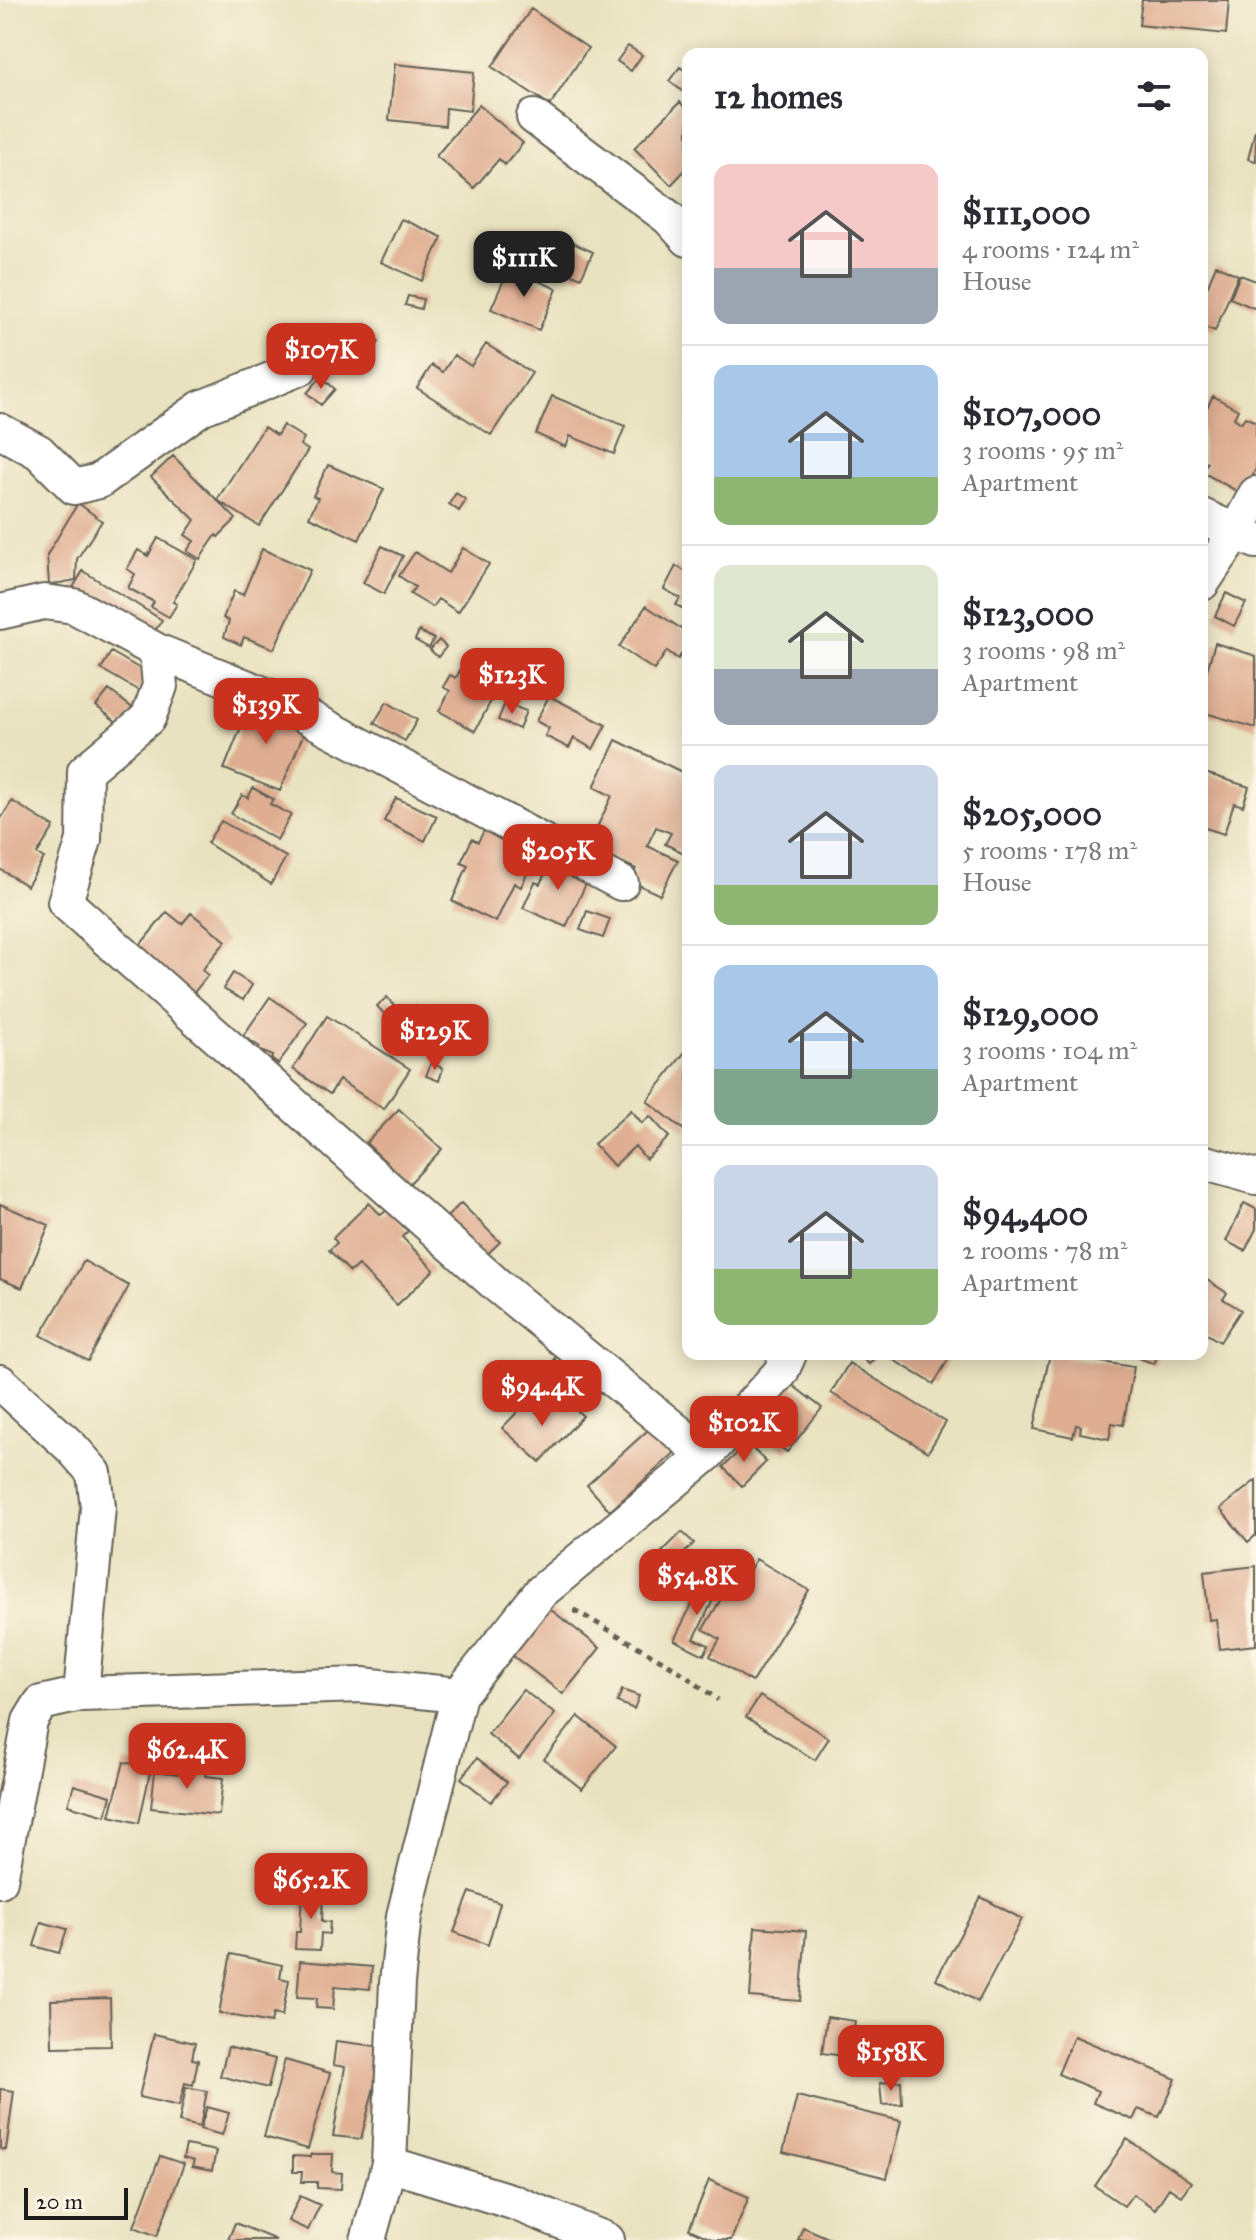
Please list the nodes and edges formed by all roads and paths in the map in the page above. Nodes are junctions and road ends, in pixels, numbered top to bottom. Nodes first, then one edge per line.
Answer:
1 (534, 117) dead end
2 (682, 232) edge
3 (300, 368) dead end
4 (0, 431) edge
5 (1256, 494) edge
6 (1208, 519) edge
7 (1246, 536) edge
8 (1208, 577) edge
9 (0, 612) edge
10 (157, 651) junction
11 (621, 883) dead end
12 (1208, 1164) edge
13 (1256, 1177) edge
14 (786, 1360) edge
15 (0, 1382) edge
16 (706, 1455) junction
17 (541, 1592) junction
18 (81, 1694) junction
19 (459, 1695) junction
20 (718, 1700) dead end
21 (0, 1880) edge
22 (389, 2164) junction
23 (368, 2240) edge
24 (607, 2240) edge

1 - 2 street
3 - 4 street
5 - 7 street
6 - 7 street
7 - 8 street
9 - 10 street
10 - 11 street
10 - 16 street
12 - 13 street
14 - 16 street
15 - 18 street
16 - 17 street
17 - 19 street
17 - 20 path
18 - 19 street
18 - 21 street
19 - 22 street
22 - 23 street
22 - 24 street

